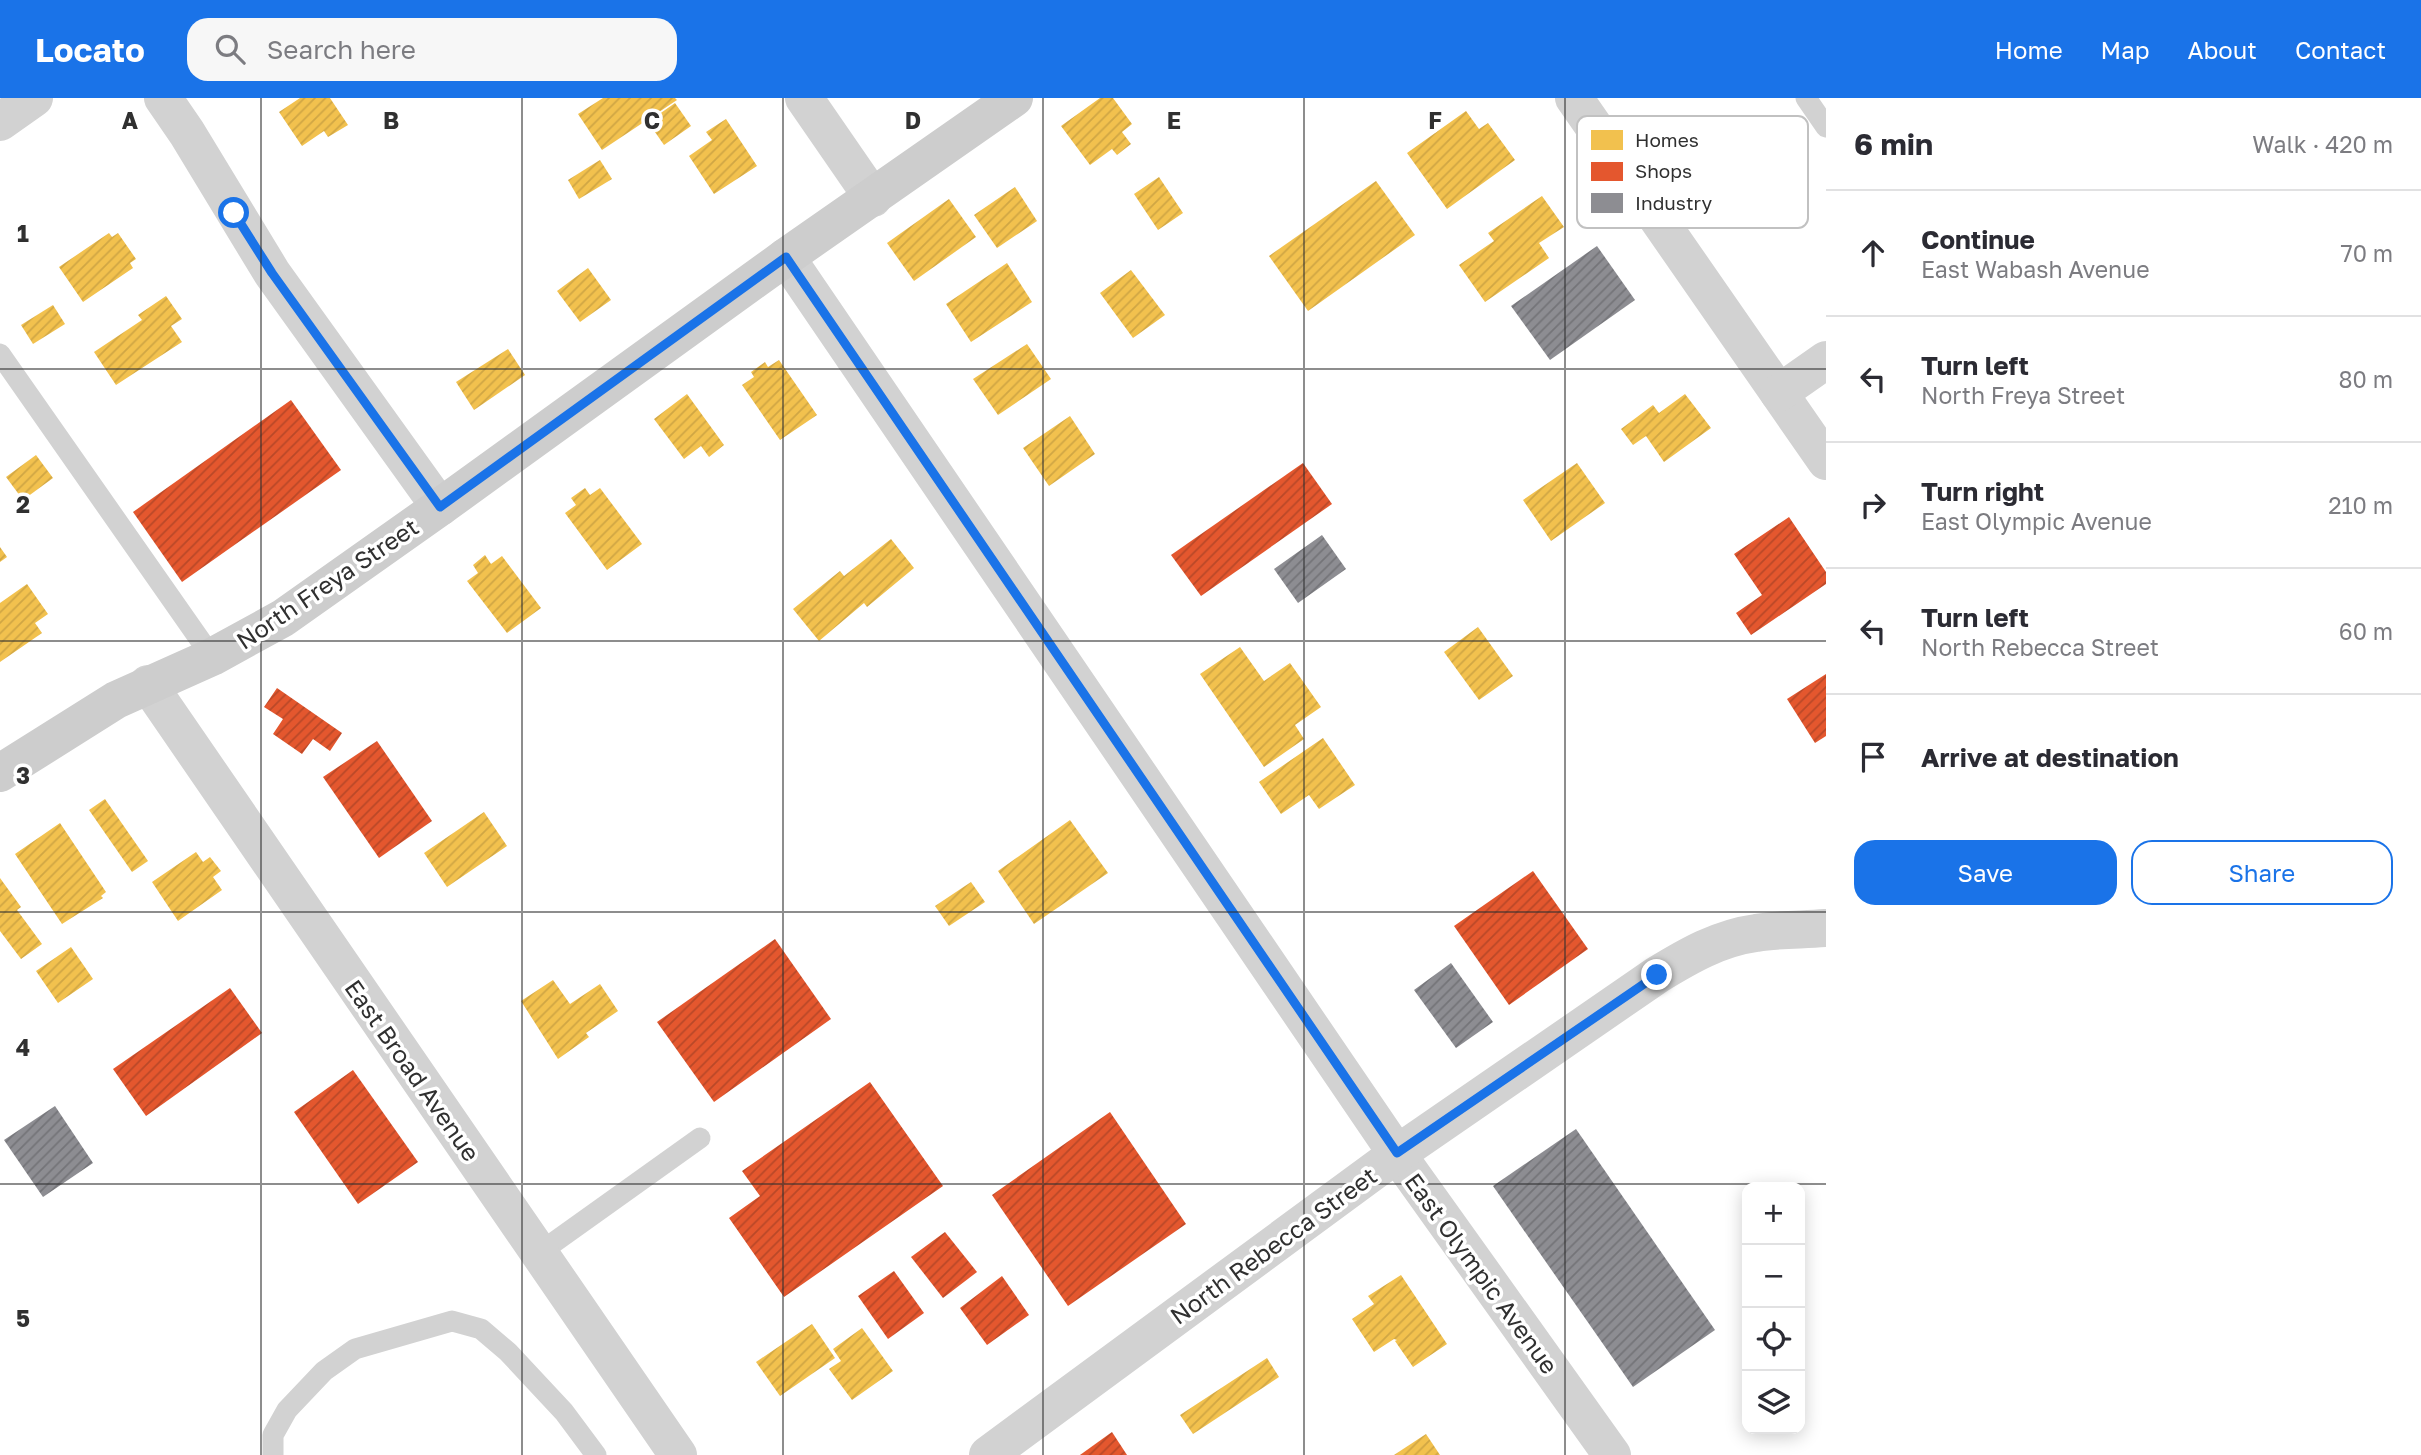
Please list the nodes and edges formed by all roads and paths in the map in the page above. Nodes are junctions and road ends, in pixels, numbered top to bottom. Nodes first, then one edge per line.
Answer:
1 (34, 98) edge
2 (163, 98) edge
3 (804, 98) edge
4 (1014, 98) edge
5 (1574, 98) edge
6 (1806, 98) edge
7 (1587, 116) edge
8 (0, 122) edge
9 (1826, 127) edge
10 (873, 198) junction
11 (1664, 228) edge
12 (786, 257) junction
13 (0, 354) edge
14 (1826, 360) edge
15 (1779, 393) junction
16 (1826, 461) edge
17 (440, 507) junction
18 (212, 657) junction
19 (148, 684) junction
20 (0, 773) edge
21 (1826, 928) edge
22 (700, 1138) dead end
23 (1397, 1153) junction
24 (539, 1254) junction
25 (273, 1455) edge
26 (596, 1455) edge
27 (678, 1455) edge
28 (988, 1455) edge
29 (1612, 1455) edge

1 - 8 street
2 - 17 street
3 - 10 street
4 - 10 street, North Freya Street
5 - 7 street
6 - 9 lane
10 - 12 street, North Freya Street
11 - 15 street
12 - 17 street, North Freya Street
12 - 23 street, East Olympic Avenue
13 - 18 lane
14 - 15 street
15 - 16 street
17 - 18 street, North Freya Street
18 - 19 street, North Freya Street
19 - 20 street, North Freya Street
19 - 24 street, East Broad Avenue
21 - 23 street, North Rebecca Street
22 - 24 lane
23 - 28 street, North Rebecca Street
23 - 29 street, East Olympic Avenue
24 - 27 street, East Broad Avenue
25 - 26 lane

